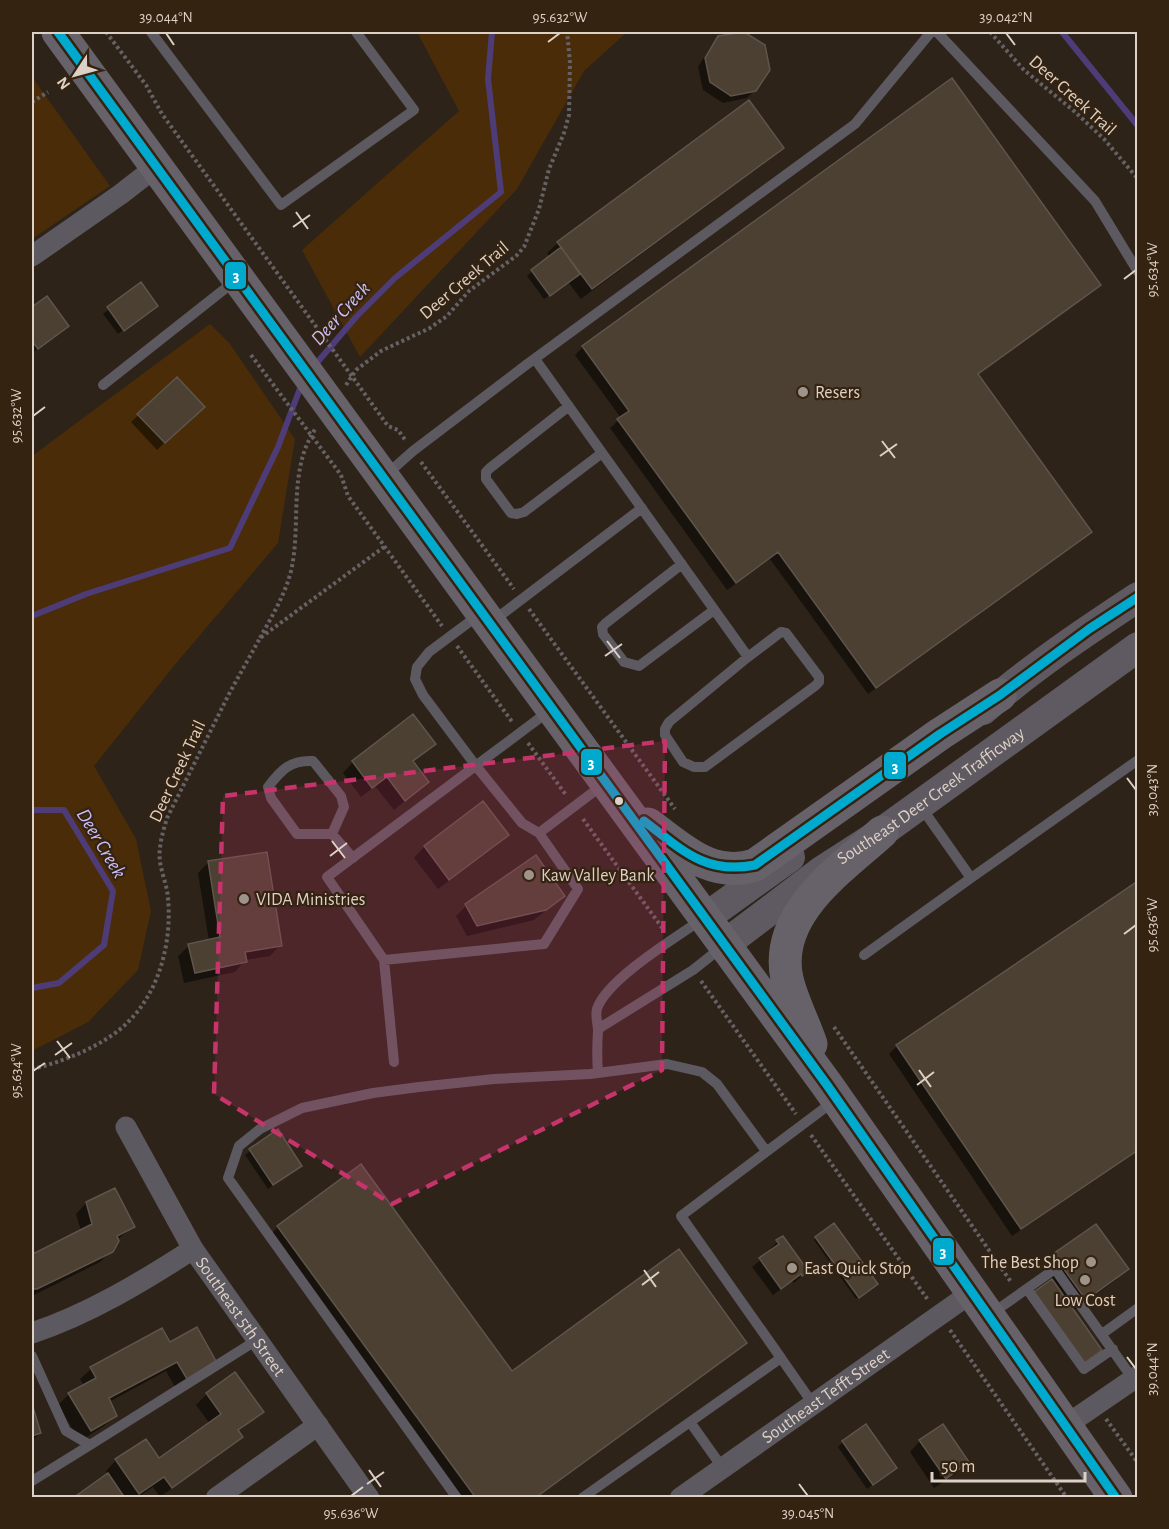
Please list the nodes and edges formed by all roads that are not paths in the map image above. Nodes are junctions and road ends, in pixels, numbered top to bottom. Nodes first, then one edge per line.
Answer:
1 (152, 32) edge
2 (356, 32) edge
3 (931, 32) edge
4 (937, 32) edge
5 (62, 33) edge
6 (157, 166) junction
7 (32, 256) edge
8 (1137, 272) edge
9 (239, 278) junction
10 (535, 359) junction
11 (103, 385) dead end
12 (569, 406) junction
13 (602, 453) junction
14 (383, 477) junction
15 (642, 508) junction
16 (682, 564) junction
17 (1137, 597) edge
18 (714, 610) junction
19 (486, 617) junction
20 (1137, 647) edge
21 (748, 657) junction
22 (1000, 695) junction
23 (553, 708) junction
24 (1137, 760) edge
25 (476, 766) junction
26 (607, 782) junction
27 (920, 805) junction
28 (627, 809) junction
29 (882, 832) junction
30 (538, 833) junction
31 (333, 834) junction
32 (352, 858) junction
33 (971, 878) junction
34 (705, 918) junction
35 (724, 945) junction
36 (864, 955) dead end
37 (384, 960) junction
38 (598, 1029) junction
39 (394, 1062) dead end
40 (597, 1073) junction
41 (832, 1092) junction
42 (126, 1127) dead end
43 (766, 1150) junction
44 (193, 1249) junction
45 (1023, 1291) junction
46 (979, 1305) junction
47 (1137, 1308) edge
48 (32, 1333) edge
49 (1102, 1334) junction
50 (257, 1340) junction
51 (1113, 1349) junction
52 (32, 1356) edge
53 (781, 1358) junction
54 (1135, 1378) edge
55 (813, 1404) junction
56 (690, 1422) junction
57 (318, 1425) junction
58 (1065, 1426) junction
59 (90, 1445) junction
60 (722, 1467) junction
61 (32, 1481) edge
62 (216, 1497) edge
63 (369, 1497) edge
64 (457, 1497) edge
65 (582, 1497) edge
66 (680, 1497) edge
67 (1116, 1497) edge

1 - 2 lane
3 - 10 lane
4 - 8 lane
5 - 6 main road
6 - 7 street
6 - 9 main road
9 - 11 lane
9 - 14 main road
10 - 12 lane
10 - 14 lane
12 - 13 lane
12 - 13 lane
13 - 15 lane
14 - 19 main road
15 - 16 lane
15 - 19 lane
16 - 18 lane
16 - 18 lane
17 - 22 street, Southeast Deer Creek Trafficway
18 - 21 lane
19 - 23 main road
19 - 25 lane
20 - 27 street, Southeast Deer Creek Trafficway
21 - 21 lane
22 - 28 main road
22 - 34 street, Southeast Deer Creek Trafficway
23 - 25 lane
23 - 26 main road
24 - 33 lane
25 - 30 lane
25 - 32 lane
26 - 28 main road
26 - 30 lane
27 - 29 street, Southeast Deer Creek Trafficway
27 - 33 lane
28 - 34 main road
29 - 35 street, Southeast Deer Creek Trafficway
29 - 41 main road
30 - 37 lane
31 - 31 lane
31 - 32 lane
32 - 37 lane
33 - 36 lane
34 - 35 main road
34 - 38 lane
35 - 38 lane
35 - 41 main road
37 - 39 lane
38 - 40 lane
40 - 43 lane
40 - 64 lane
41 - 43 lane
41 - 46 main road
42 - 44 street, Southeast 5th Street
43 - 53 lane
44 - 48 street
44 - 50 street, Southeast 5th Street
45 - 46 lane
45 - 49 lane
45 - 51 lane
46 - 55 street, Southeast Tefft Street
46 - 58 main road
47 - 49 lane
49 - 51 lane
50 - 57 street, Southeast 5th Street
50 - 59 lane
51 - 54 lane
52 - 59 lane
53 - 55 lane
53 - 56 lane
54 - 58 street
55 - 60 street, Southeast Tefft Street
56 - 60 lane
56 - 65 lane
57 - 62 street
57 - 63 street, Southeast 5th Street
58 - 67 main road
59 - 61 lane
60 - 66 street, Southeast Tefft Street

